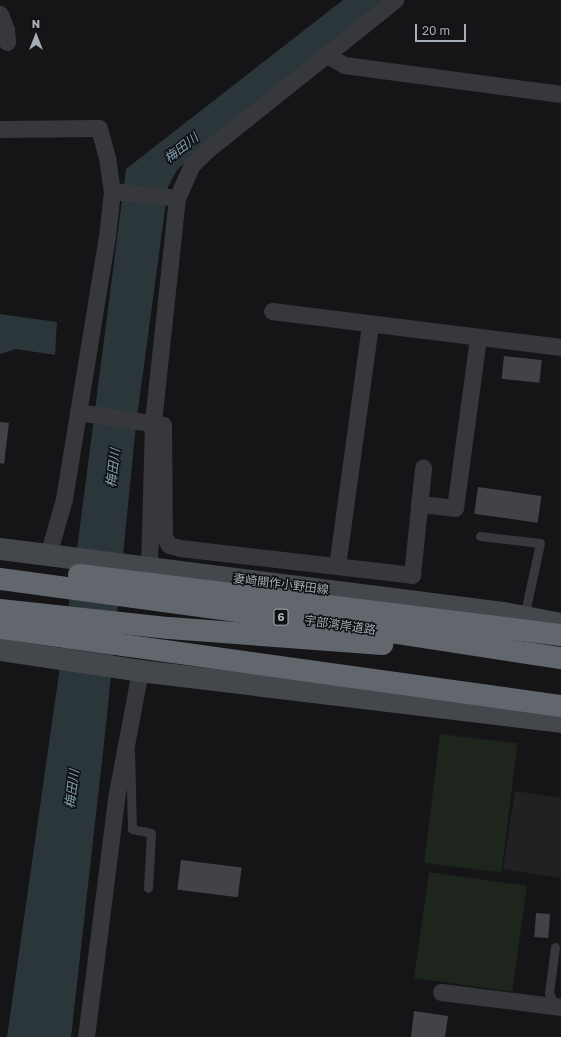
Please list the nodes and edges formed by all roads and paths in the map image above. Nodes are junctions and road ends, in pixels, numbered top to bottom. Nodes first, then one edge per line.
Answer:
1 (395, 0) edge
2 (0, 14) edge
3 (7, 42) dead end
4 (327, 55) junction
5 (561, 94) edge
6 (0, 129) edge
7 (115, 191) junction
8 (173, 197) junction
9 (272, 311) dead end
10 (370, 324) junction
11 (478, 338) junction
12 (561, 347) edge
13 (85, 413) junction
14 (149, 421) junction
15 (423, 468) dead end
16 (419, 504) junction
17 (480, 536) dead end
18 (0, 549) edge
19 (51, 555) junction
20 (337, 566) junction
21 (0, 567) edge
22 (146, 567) junction
23 (0, 579) edge
24 (0, 610) edge
25 (524, 617) junction
26 (561, 624) edge
27 (0, 628) edge
28 (561, 635) edge
29 (0, 650) edge
30 (561, 658) edge
31 (140, 671) junction
32 (561, 706) edge
33 (561, 722) edge
34 (128, 735) junction
35 (148, 888) dead end
36 (555, 947) dead end
37 (441, 992) dead end
38 (558, 1007) edge
39 (86, 1037) edge

1 - 4 street
2 - 3 street
4 - 5 street
4 - 8 street
6 - 7 street
7 - 8 street
7 - 13 street
8 - 14 street
9 - 10 street
10 - 11 street
10 - 20 street
11 - 12 street
11 - 16 street
13 - 14 street
13 - 19 street
14 - 20 street
14 - 22 street
15 - 16 street
16 - 20 street
17 - 25 lane
18 - 19 main road, 妻崎開作小野田線
19 - 22 main road, 妻崎開作小野田線
21 - 28 highway
22 - 25 main road, 妻崎開作小野田線
23 - 30 highway, 宇部湾岸道路 / 6
24 - 30 highway, 宇部湾岸道路 / 6
25 - 26 main road, 妻崎開作小野田線
27 - 32 highway
29 - 31 main road
31 - 33 main road
31 - 34 street
34 - 35 lane
34 - 39 street
36 - 38 lane
37 - 38 street

